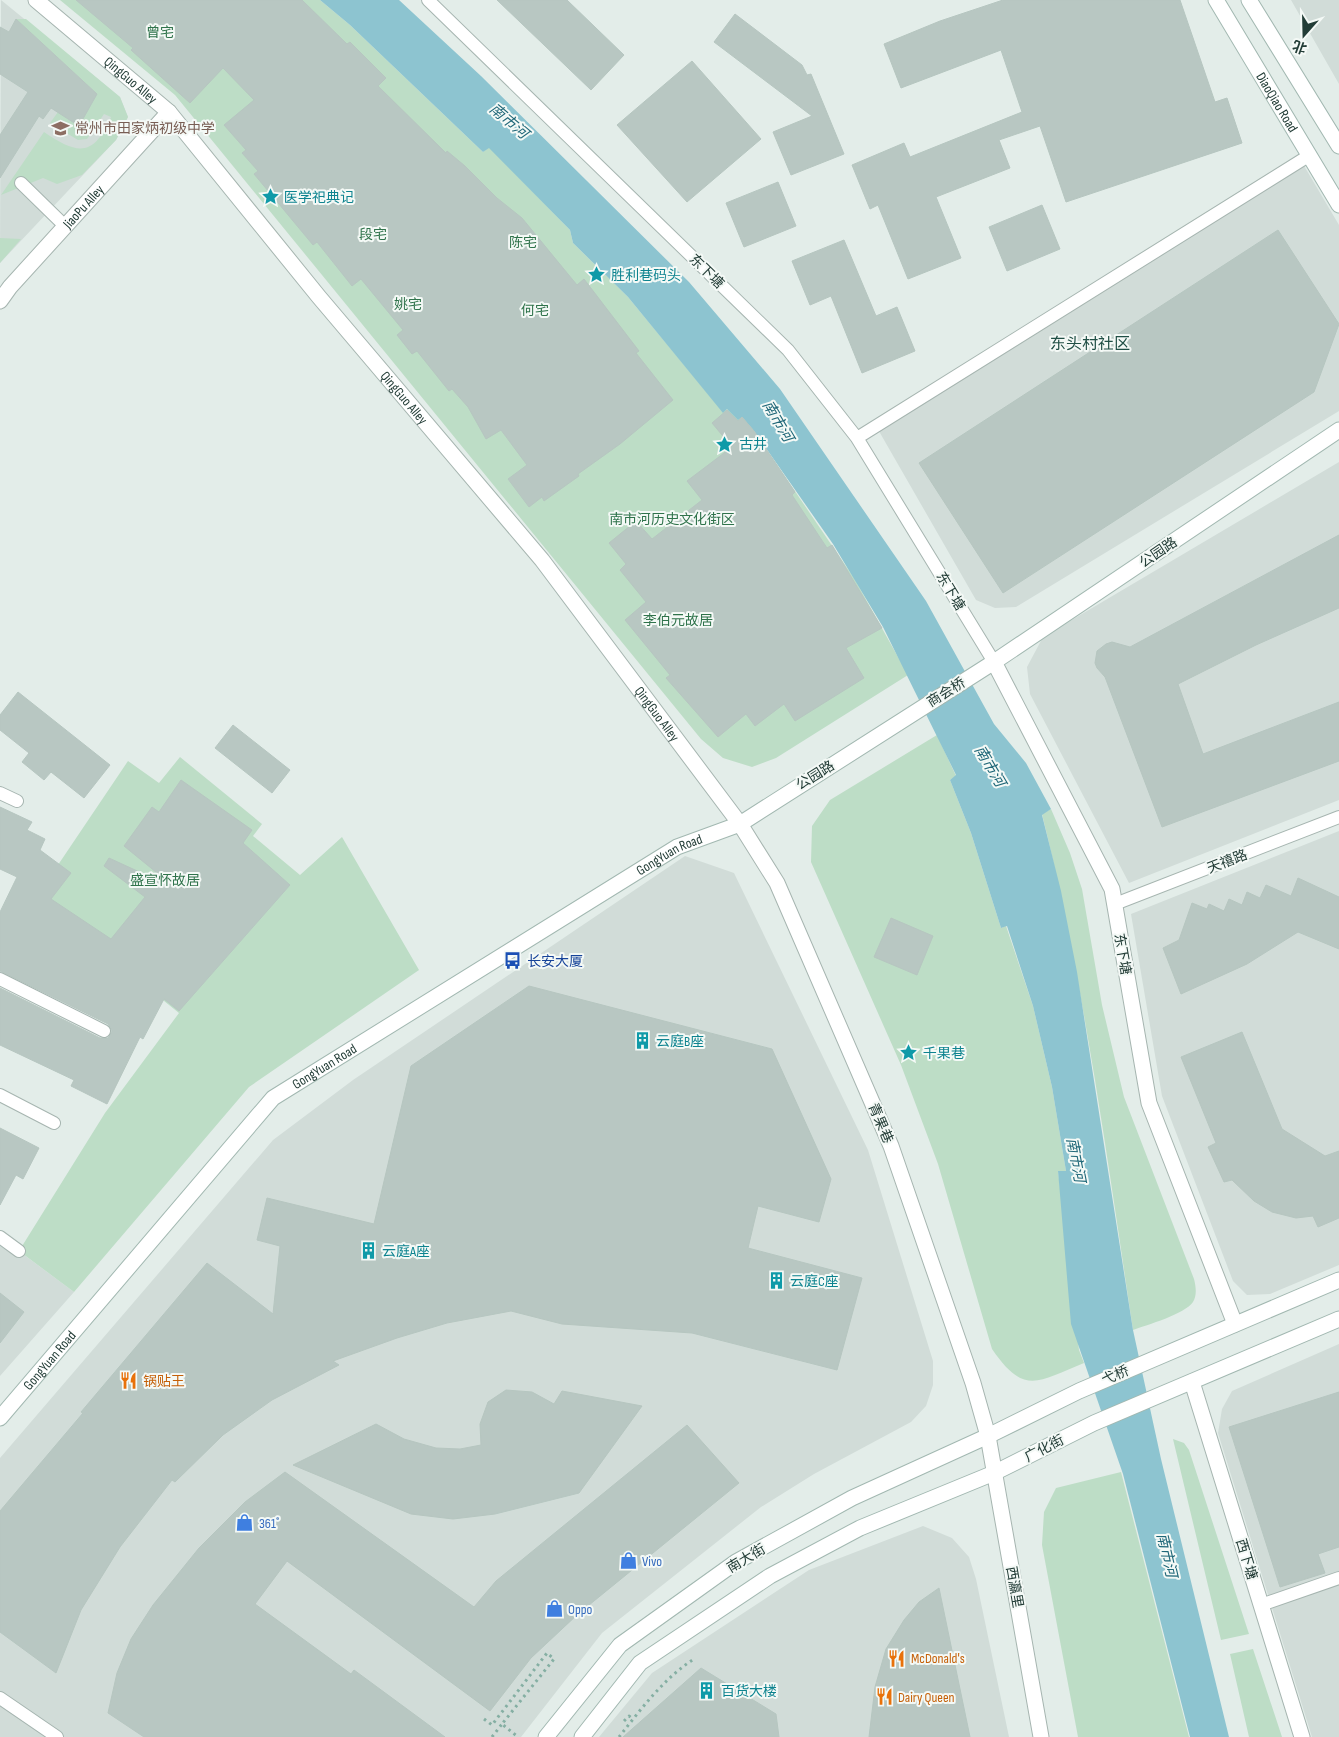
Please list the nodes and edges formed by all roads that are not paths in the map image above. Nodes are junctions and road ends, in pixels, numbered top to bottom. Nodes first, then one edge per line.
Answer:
1 (36, 0) edge
2 (428, 0) edge
3 (1216, 0) edge
4 (1249, 0) edge
5 (169, 112) junction
6 (1339, 146) edge
7 (1310, 155) junction
8 (21, 183) dead end
9 (1339, 204) edge
10 (65, 226) junction
11 (0, 301) edge
12 (1339, 430) edge
13 (857, 438) junction
14 (994, 662) junction
15 (976, 673) joint
16 (916, 711) joint
17 (0, 793) edge
18 (17, 801) dead end
19 (1339, 817) edge
20 (740, 824) junction
21 (1115, 904) junction
22 (0, 979) edge
23 (104, 1031) dead end
24 (0, 1095) edge
25 (54, 1123) dead end
26 (0, 1237) edge
27 (19, 1251) dead end
28 (1339, 1280) edge
29 (1339, 1319) edge
30 (1236, 1324) junction
31 (1192, 1382) junction
32 (0, 1418) edge
33 (988, 1436) junction
34 (994, 1473) junction
35 (1339, 1578) edge
36 (1261, 1606) junction
37 (0, 1698) edge
38 (57, 1737) edge
39 (546, 1737) edge
40 (582, 1737) edge
41 (1041, 1737) edge
42 (1302, 1737) edge

1 - 5 street, QingGuo Alley
2 - 13 lane, 东下塘
3 - 7 street, DiaoQiao Road
4 - 6 street, DiaoQiao Road
5 - 10 street, JiaoPu Alley
5 - 20 street, QingGuo Alley
7 - 9 street, DiaoQiao Road
7 - 13 lane
8 - 10 lane
10 - 11 street, JiaoPu Alley
12 - 14 street, 公园路
13 - 14 lane, 东下塘
14 - 15 street, 公园路
14 - 21 street, 东下塘
15 - 16 street, 商会桥
16 - 20 street, 公园路
17 - 18 lane
19 - 21 lane, 天禧路
20 - 32 street, GongYuan Road
20 - 33 street, 青果巷
21 - 30 street, 东下塘
22 - 23 lane
24 - 25 lane
26 - 27 lane
28 - 30 street, 弋桥
29 - 31 street
30 - 33 street, 弋桥
31 - 34 street, 广化街
31 - 36 street, 西下塘
33 - 34 street, 西瀛里
33 - 39 street, 南大街
34 - 40 street, 南大街
34 - 41 street, 西瀛里
35 - 36 lane
36 - 42 street, 西下塘
37 - 38 lane

